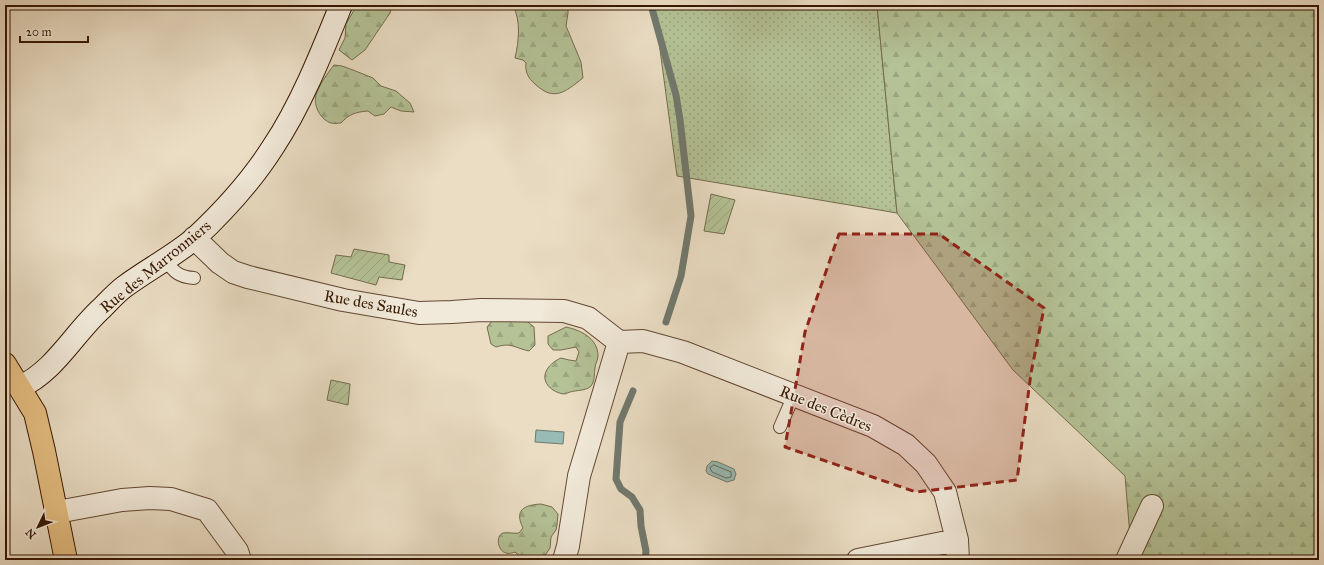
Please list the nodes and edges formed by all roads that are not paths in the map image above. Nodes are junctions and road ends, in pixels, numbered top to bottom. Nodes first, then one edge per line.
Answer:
1 (341, 5) edge
2 (194, 238) junction
3 (165, 260) junction
4 (194, 278) dead end
5 (619, 342) junction
6 (5, 364) edge
7 (20, 387) junction
8 (794, 395) junction
9 (780, 428) dead end
10 (1152, 506) dead end
11 (57, 512) junction
12 (958, 550) edge
13 (238, 556) edge
14 (53, 560) edge
15 (66, 560) edge
16 (564, 560) edge
17 (858, 560) edge
18 (1127, 560) edge

1 - 2 street, Rue des Marronniers
2 - 3 street, Rue des Marronniers
2 - 5 street, Rue des Saules
3 - 4 lane
3 - 7 street, Rue des Marronniers
5 - 8 street, Rue des Cèdres
5 - 16 street
6 - 7 main road
7 - 11 main road
7 - 14 main road
8 - 9 lane
8 - 12 street, Rue des Cèdres
10 - 18 street
11 - 13 street
11 - 15 main road
12 - 17 street

